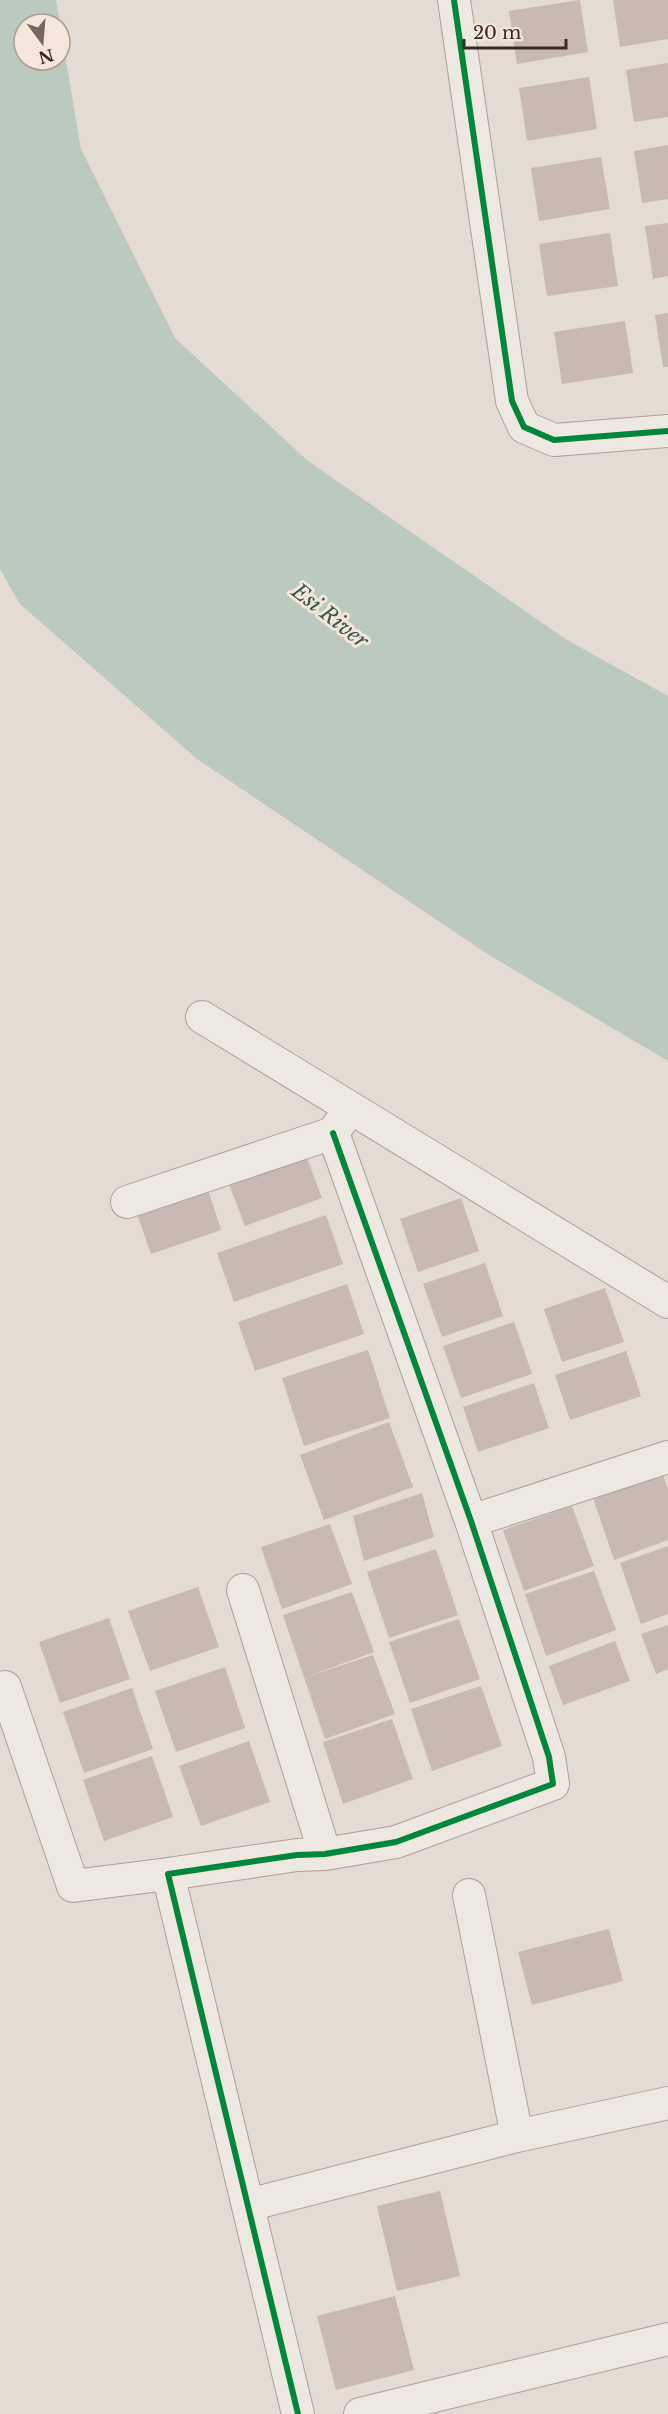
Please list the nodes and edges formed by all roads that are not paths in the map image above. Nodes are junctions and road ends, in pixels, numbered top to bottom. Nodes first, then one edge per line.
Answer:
1 (454, 0) edge
2 (668, 431) edge
3 (202, 1017) dead end
4 (351, 1107) junction
5 (333, 1132) junction
6 (127, 1202) dead end
7 (668, 1302) edge
8 (668, 1457) edge
9 (471, 1521) junction
10 (243, 1590) dead end
11 (5, 1687) dead end
12 (325, 1854) junction
13 (168, 1874) junction
14 (469, 1895) dead end
15 (668, 2103) edge
16 (517, 2136) junction
17 (248, 2205) junction
18 (668, 2339) edge
19 (298, 2414) edge
20 (360, 2414) edge

1 - 2 street
3 - 4 street
4 - 5 street
4 - 7 street
5 - 6 street
5 - 9 street
8 - 9 street
9 - 12 street
10 - 12 street
11 - 13 street
12 - 13 street
13 - 17 street
14 - 16 street
15 - 16 street
16 - 17 street
17 - 19 street
18 - 20 street

